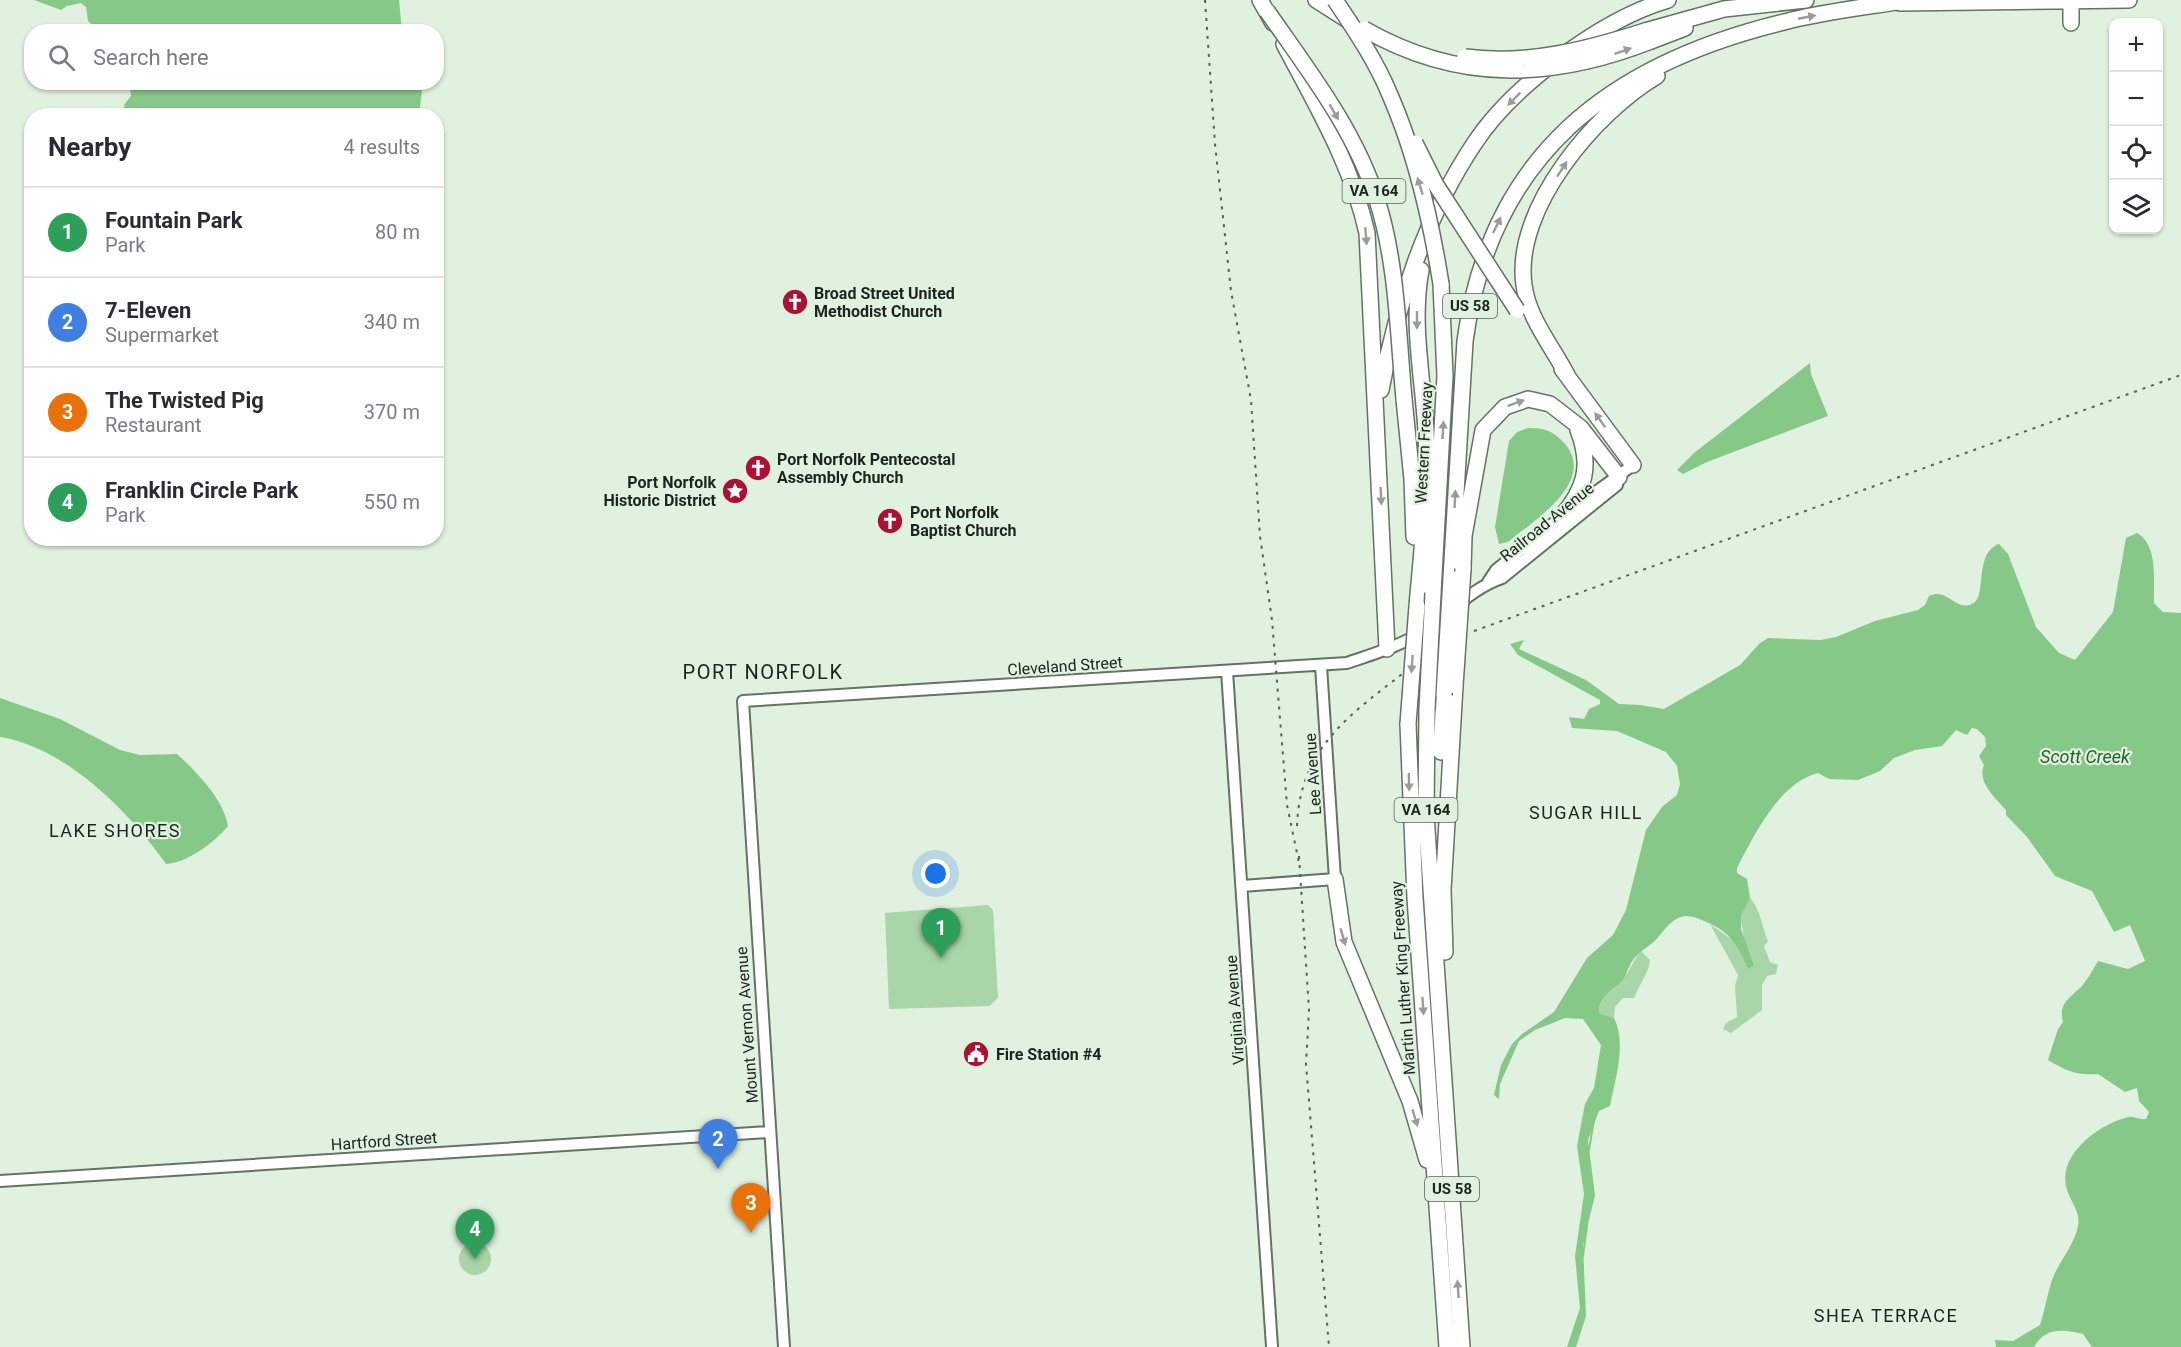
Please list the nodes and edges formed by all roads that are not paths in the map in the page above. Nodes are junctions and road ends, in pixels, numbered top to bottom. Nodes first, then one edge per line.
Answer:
1 (1316, 0) edge
2 (1335, 0) edge
3 (1668, 0) edge
4 (1806, 0) edge
5 (1910, 0) edge
6 (2096, 0) edge
7 (2129, 0) edge
8 (1891, 3) junction
9 (2071, 3) junction
10 (1263, 6) edge
11 (2071, 23) dead end
12 (1750, 31) junction
13 (1390, 95) junction
14 (1434, 221) junction
15 (1568, 375) junction
16 (1574, 422) junction
17 (1378, 438) junction
18 (1633, 465) joint
19 (1619, 477) junction
20 (1560, 518) junction
21 (1457, 574) junction
22 (1488, 583) junction
23 (1417, 606) junction
24 (1387, 649) junction
25 (1321, 666) junction
26 (1227, 671) junction
27 (1450, 690) junction
28 (743, 701) joint
29 (1335, 879) junction
30 (1242, 886) junction
31 (1432, 910) junction
32 (1441, 1008) junction
33 (770, 1132) junction
34 (0, 1180) edge
35 (1438, 1208) junction
36 (784, 1347) edge
37 (1272, 1347) edge
38 (1447, 1347) edge
39 (1462, 1347) edge

1 -> 4 highway, bridge
2 - 13 highway, Western Freeway / VA 164, bridge
3 -> 14 highway, US 58
5 - 8 highway, US 58
6 - 7 highway
6 - 9 highway
8 - 9 highway
12 -> 8 highway, US 58
9 - 11 highway
10 -> 17 highway, bridge
10 -> 23 highway, Western Freeway / VA 164, bridge
15 -> 12 highway
21 -> 12 highway, US 58
13 - 15 highway, bridge
31 -> 13 highway, Western Freeway / VA 164, bridge
14 - 17 highway
14 -> 23 highway, US 58
18 -> 15 highway
16 - 19 highway
16 - 20 highway
21 -> 16 highway
17 -> 24 highway
18 - 19 street, Railroad Avenue
19 - 20 street, Railroad Avenue
19 - 22 street, Railroad Avenue
20 - 22 street, Railroad Avenue
21 - 27 highway, US 58, bridge
22 - 24 street, Railroad Avenue
23 -> 35 highway, Martin Luther King Freeway / US 58, bridge
24 - 25 street, Cleveland Street
25 - 26 street, Cleveland Street
25 - 29 street, Lee Avenue
26 - 28 street, Cleveland Street
26 - 30 street, Virginia Avenue
27 - 31 highway, US 58
27 - 32 highway
28 - 33 street, Mount Vernon Avenue
29 - 30 street
29 -> 35 highway
30 - 37 street, Virginia Avenue
31 - 32 highway, Martin Luther King Freeway / US 58
39 -> 32 highway, Martin Luther King Freeway / US 58
33 - 34 street, Hartford Street
33 - 36 street, Mount Vernon Avenue
35 - 38 highway, Martin Luther King Freeway / US 58

